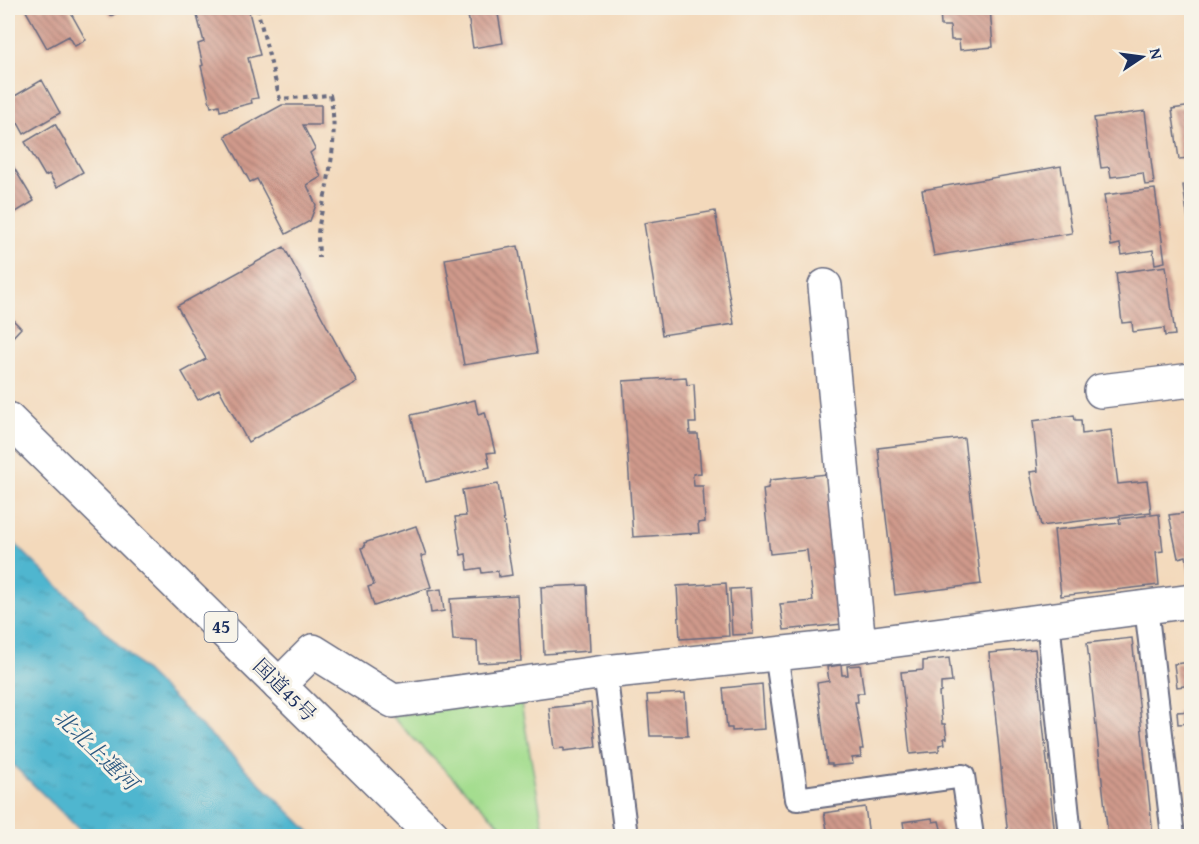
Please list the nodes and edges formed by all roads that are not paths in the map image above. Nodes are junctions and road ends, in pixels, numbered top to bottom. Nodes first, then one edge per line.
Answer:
1 (825, 286) dead end
2 (1191, 380) edge
3 (1101, 391) dead end
4 (8, 418) edge
5 (1191, 601) edge
6 (1146, 607) junction
7 (1048, 620) junction
8 (859, 645) junction
9 (776, 653) junction
10 (605, 672) junction
11 (279, 685) junction
12 (433, 837) edge
13 (626, 837) edge
14 (972, 837) edge
15 (1070, 837) edge
16 (1173, 837) edge

1 - 8 main road
2 - 3 main road
4 - 11 main road, 国道45号 / 45
5 - 6 main road
6 - 7 main road
6 - 16 lane
7 - 8 main road
7 - 15 lane
8 - 9 main road
9 - 10 main road
9 - 14 lane
10 - 11 main road
10 - 13 lane
11 - 12 main road, 国道45号 / 45

